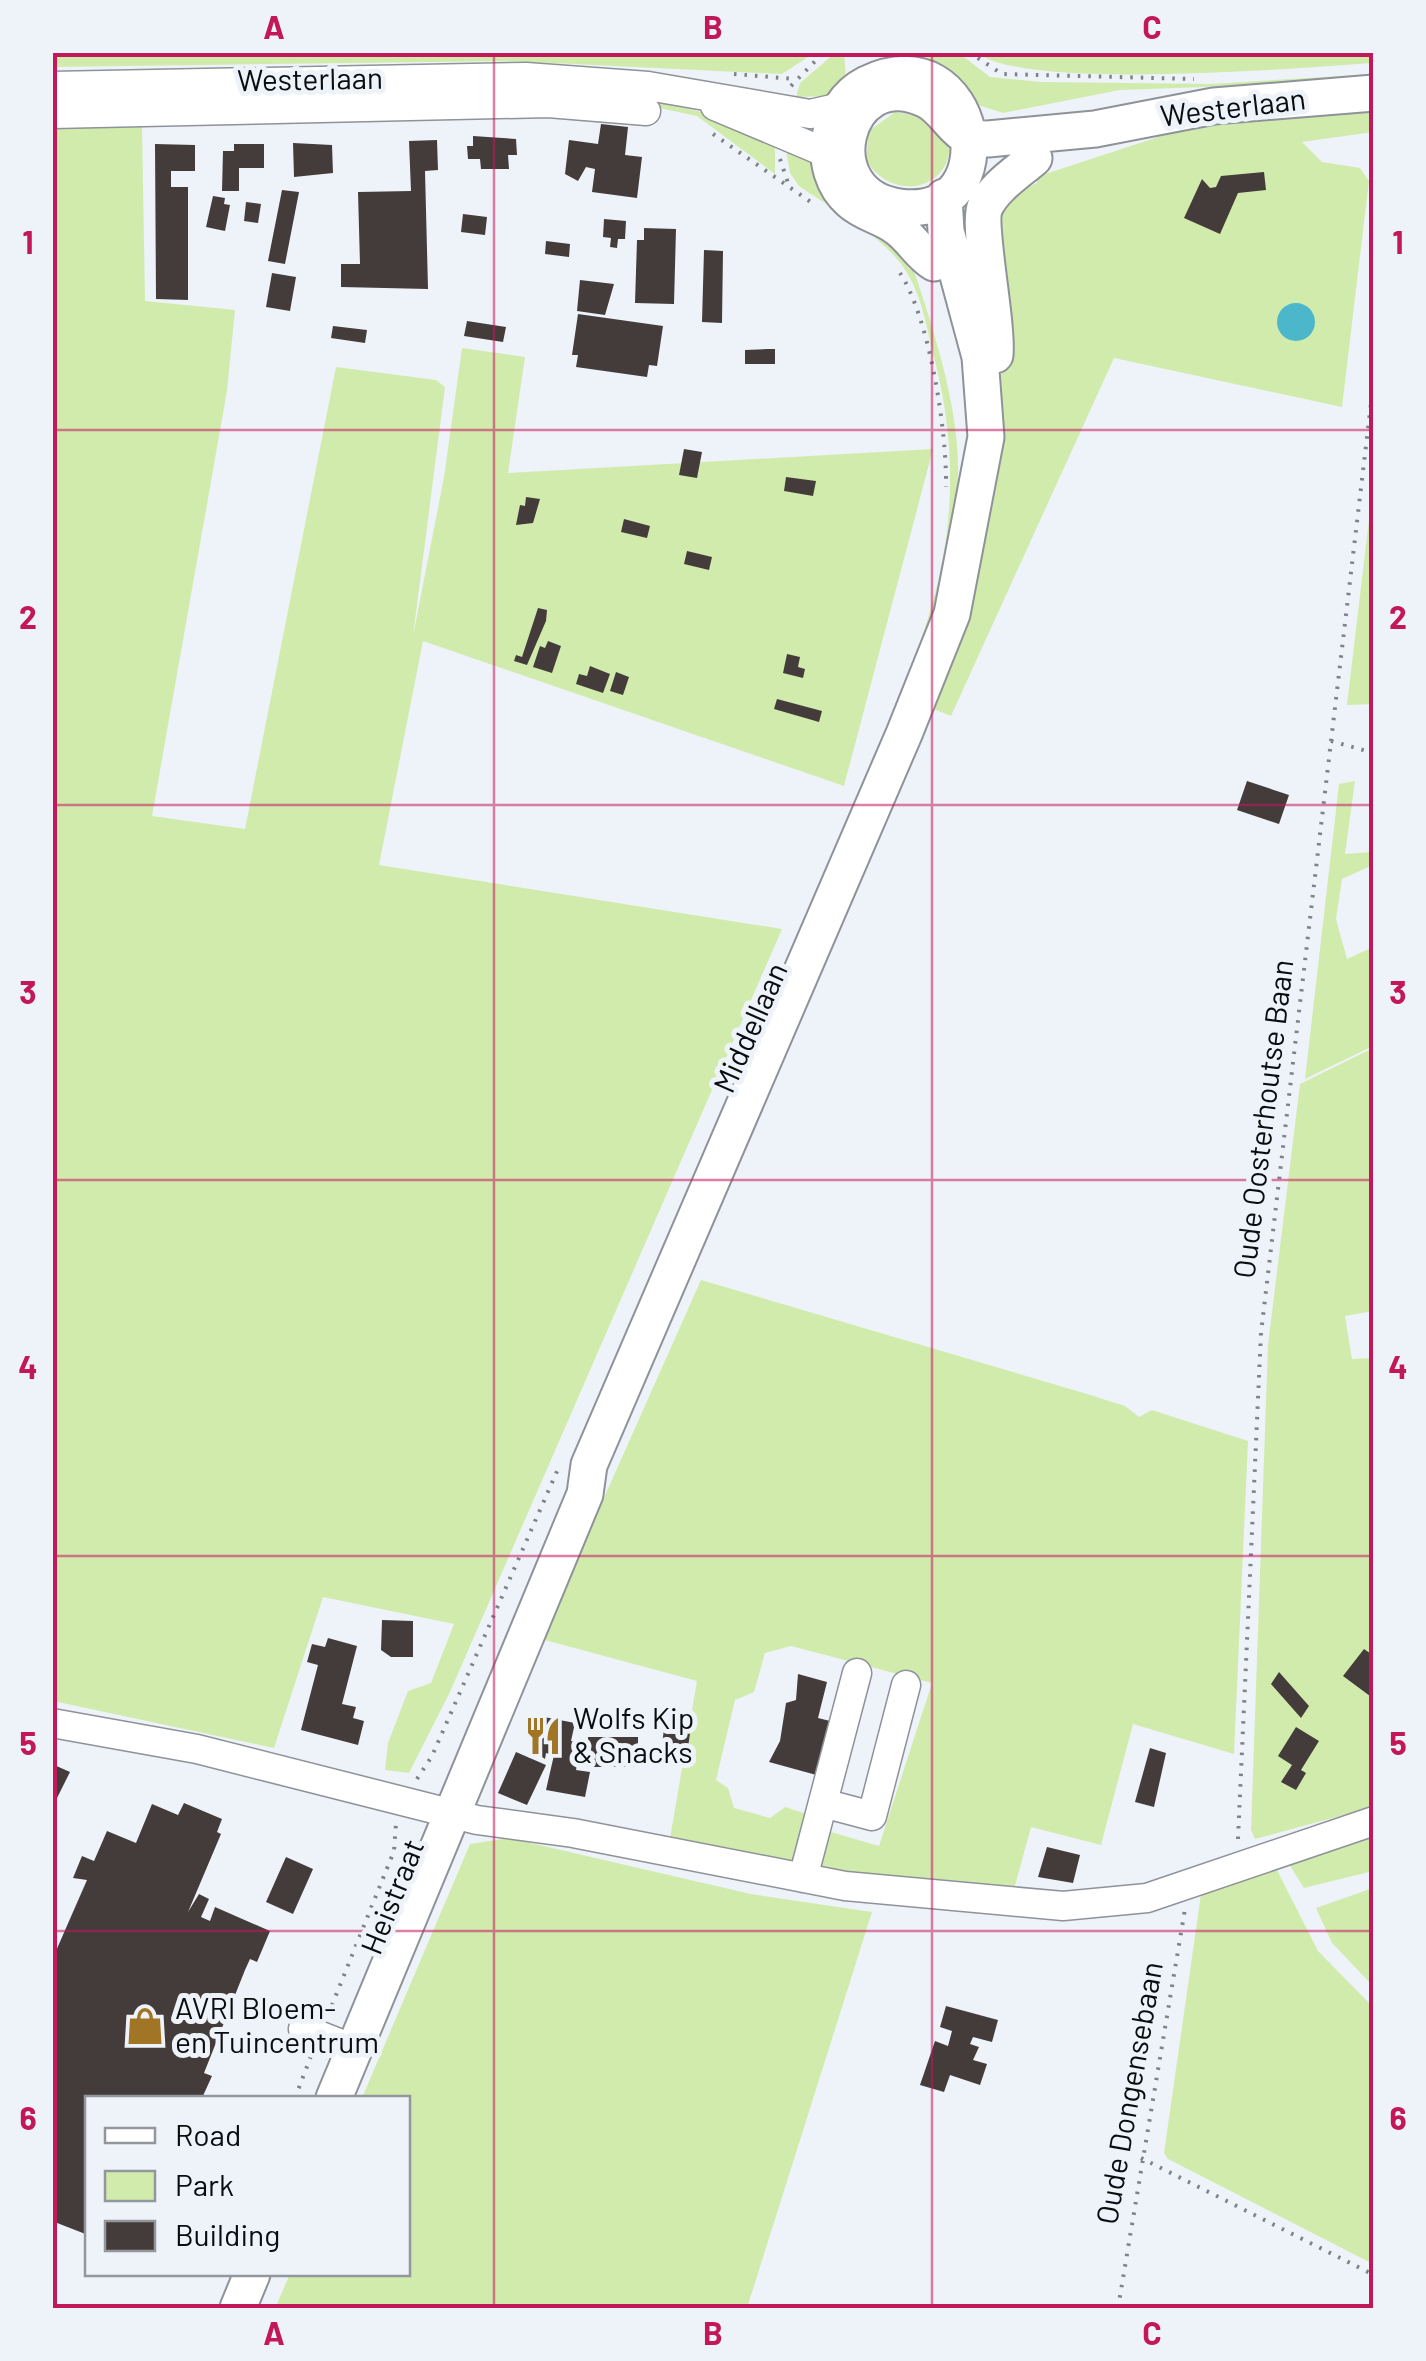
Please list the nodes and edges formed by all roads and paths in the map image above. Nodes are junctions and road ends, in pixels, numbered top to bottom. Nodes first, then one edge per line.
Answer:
1 (969, 52) edge
2 (871, 77) edge
3 (1208, 79) dead end
4 (52, 86) edge
5 (550, 90) junction
6 (687, 92) junction
7 (1374, 93) edge
8 (646, 111) dead end
9 (52, 114) edge
10 (701, 123) dead end
11 (968, 127) junction
12 (1094, 130) junction
13 (1034, 158) junction
14 (839, 160) junction
15 (954, 185) junction
16 (790, 188) dead end
17 (896, 216) junction
18 (918, 270) junction
19 (1374, 378) edge
20 (985, 399) junction
21 (960, 494) junction
22 (1331, 741) junction
23 (1374, 753) edge
24 (574, 1466) junction
25 (857, 1673) dead end
26 (906, 1685) dead end
27 (52, 1723) edge
28 (432, 1756) dead end
29 (823, 1803) junction
30 (441, 1810) junction
31 (1374, 1821) edge
32 (394, 1851) dead end
33 (1231, 1868) junction
34 (804, 1878) junction
35 (1189, 1885) junction
36 (328, 2038) junction
37 (296, 2096) edge
38 (313, 2096) edge
39 (334, 2096) edge
40 (1140, 2157) junction
41 (251, 2276) edge
42 (1374, 2276) edge
43 (238, 2308) edge
44 (1118, 2308) edge

1 - 3 path, Westerlaan
2 - 6 street, Westerlaan
2 - 11 main road
2 - 14 main road
4 - 5 street, Westerlaan
5 - 6 street, Westerlaan
5 - 8 street
5 - 9 street
6 - 14 street, Westerlaan
7 - 12 main road, Westerlaan
10 - 16 path
11 - 12 main road, Westerlaan
11 - 15 main road, Middellaan
12 - 13 main road, Westerlaan
13 - 15 main road, Westerlaan
13 - 20 main road
14 - 17 main road, Middellaan
15 - 17 main road, Westerlaan
15 - 20 main road, Middellaan
17 - 18 main road, Middellaan
18 - 21 path
18 - 21 main road, Middellaan
19 - 22 path, Oude Oosterhoutse Baan
20 - 21 main road, Middellaan
21 - 24 main road, Middellaan
22 - 23 path
22 - 33 path, Oude Oosterhoutse Baan
24 - 28 path
24 - 30 main road, Middellaan
25 - 29 street
26 - 29 street
27 - 30 street
29 - 34 street
30 - 34 street
30 - 36 main road, Heistraat
31 - 33 street
32 - 36 path, Heistraat
33 - 35 street
34 - 35 street
35 - 40 path, Oude Dongensebaan
36 - 37 path, Heistraat
36 - 38 main road, Heistraat
36 - 39 main road, Heistraat
40 - 42 path
40 - 44 path, Oude Dongensebaan
41 - 43 main road

